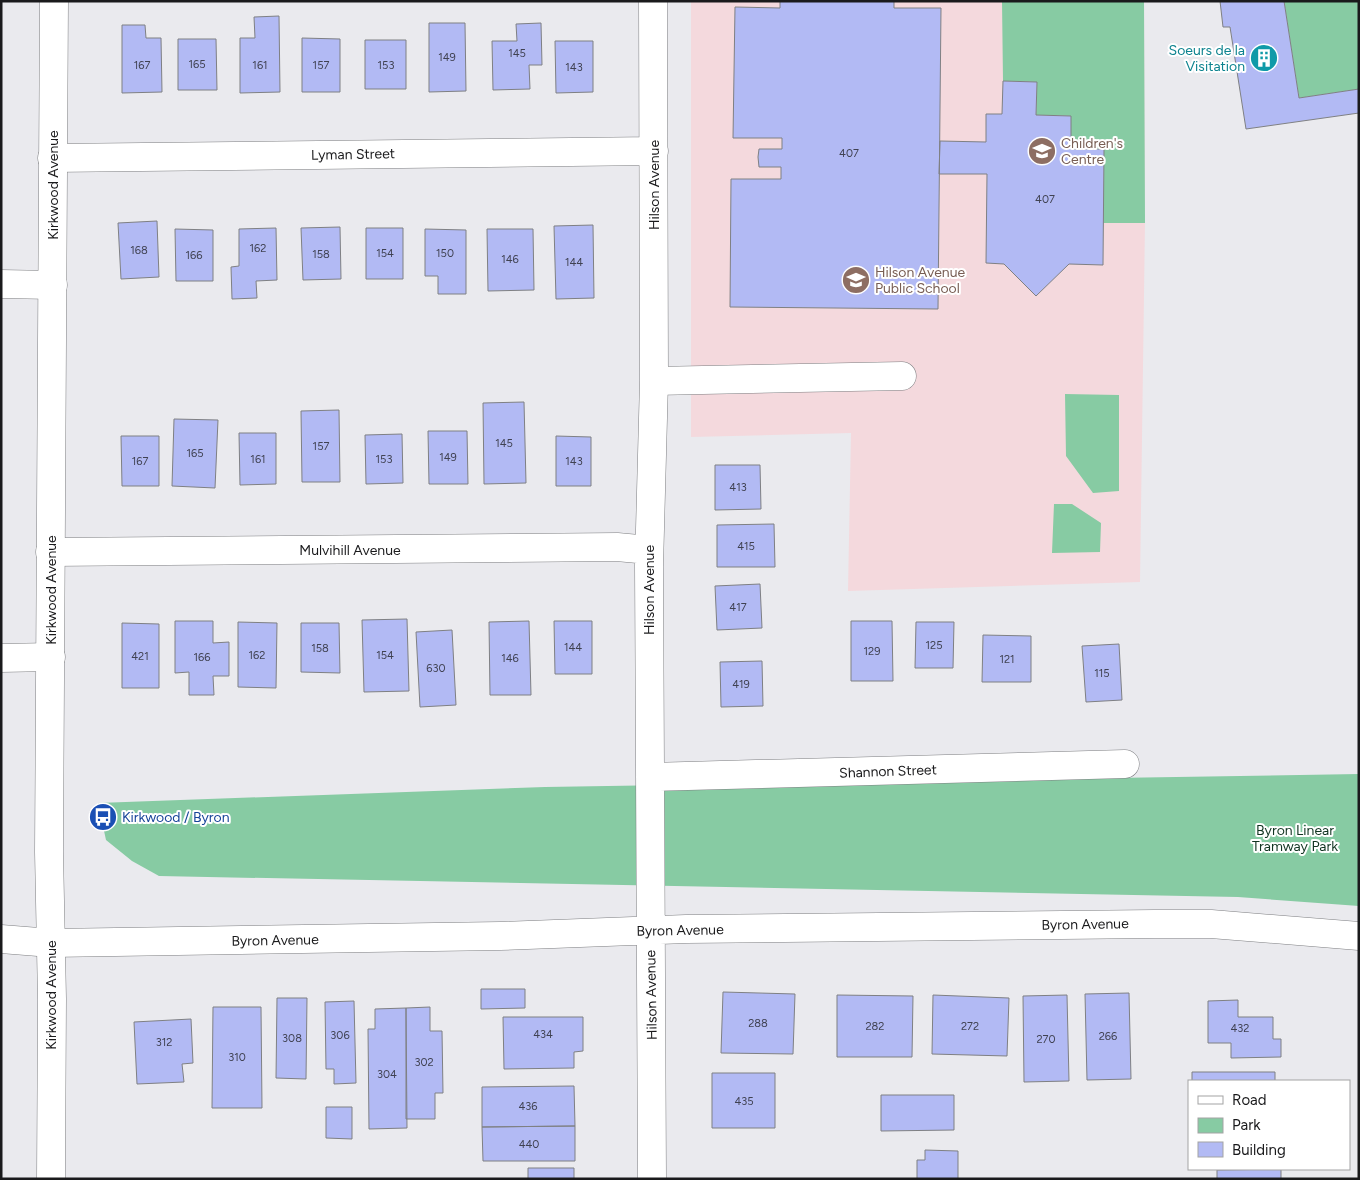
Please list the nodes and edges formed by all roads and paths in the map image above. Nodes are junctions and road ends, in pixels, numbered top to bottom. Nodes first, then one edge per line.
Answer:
1 (54, 1) edge
2 (653, 1) edge
3 (654, 151) junction
4 (52, 158) junction
5 (1, 284) edge
6 (52, 285) junction
7 (902, 376) dead end
8 (654, 381) junction
9 (649, 550) junction
10 (50, 552) junction
11 (51, 657) junction
12 (1, 658) edge
13 (1126, 764) dead end
14 (650, 777) junction
15 (649, 930) junction
16 (1359, 936) edge
17 (1, 939) edge
18 (51, 942) junction
19 (51, 1179) edge
20 (652, 1179) edge

1 - 4 street, Kirkwood Avenue
2 - 3 street, Hilson Avenue
3 - 4 street, Lyman Street
3 - 8 street, Hilson Avenue
4 - 6 street, Kirkwood Avenue
5 - 6 street
6 - 10 street, Kirkwood Avenue
7 - 8 street
8 - 9 street, Hilson Avenue
9 - 10 street, Mulvihill Avenue
9 - 14 street, Hilson Avenue
10 - 11 street, Kirkwood Avenue
11 - 12 street
11 - 18 street, Kirkwood Avenue
13 - 14 street, Shannon Street
14 - 15 street, Hilson Avenue
15 - 16 street, Byron Avenue
15 - 18 street, Byron Avenue
15 - 20 street, Hilson Avenue
17 - 18 street, Byron Avenue
18 - 19 street, Kirkwood Avenue

